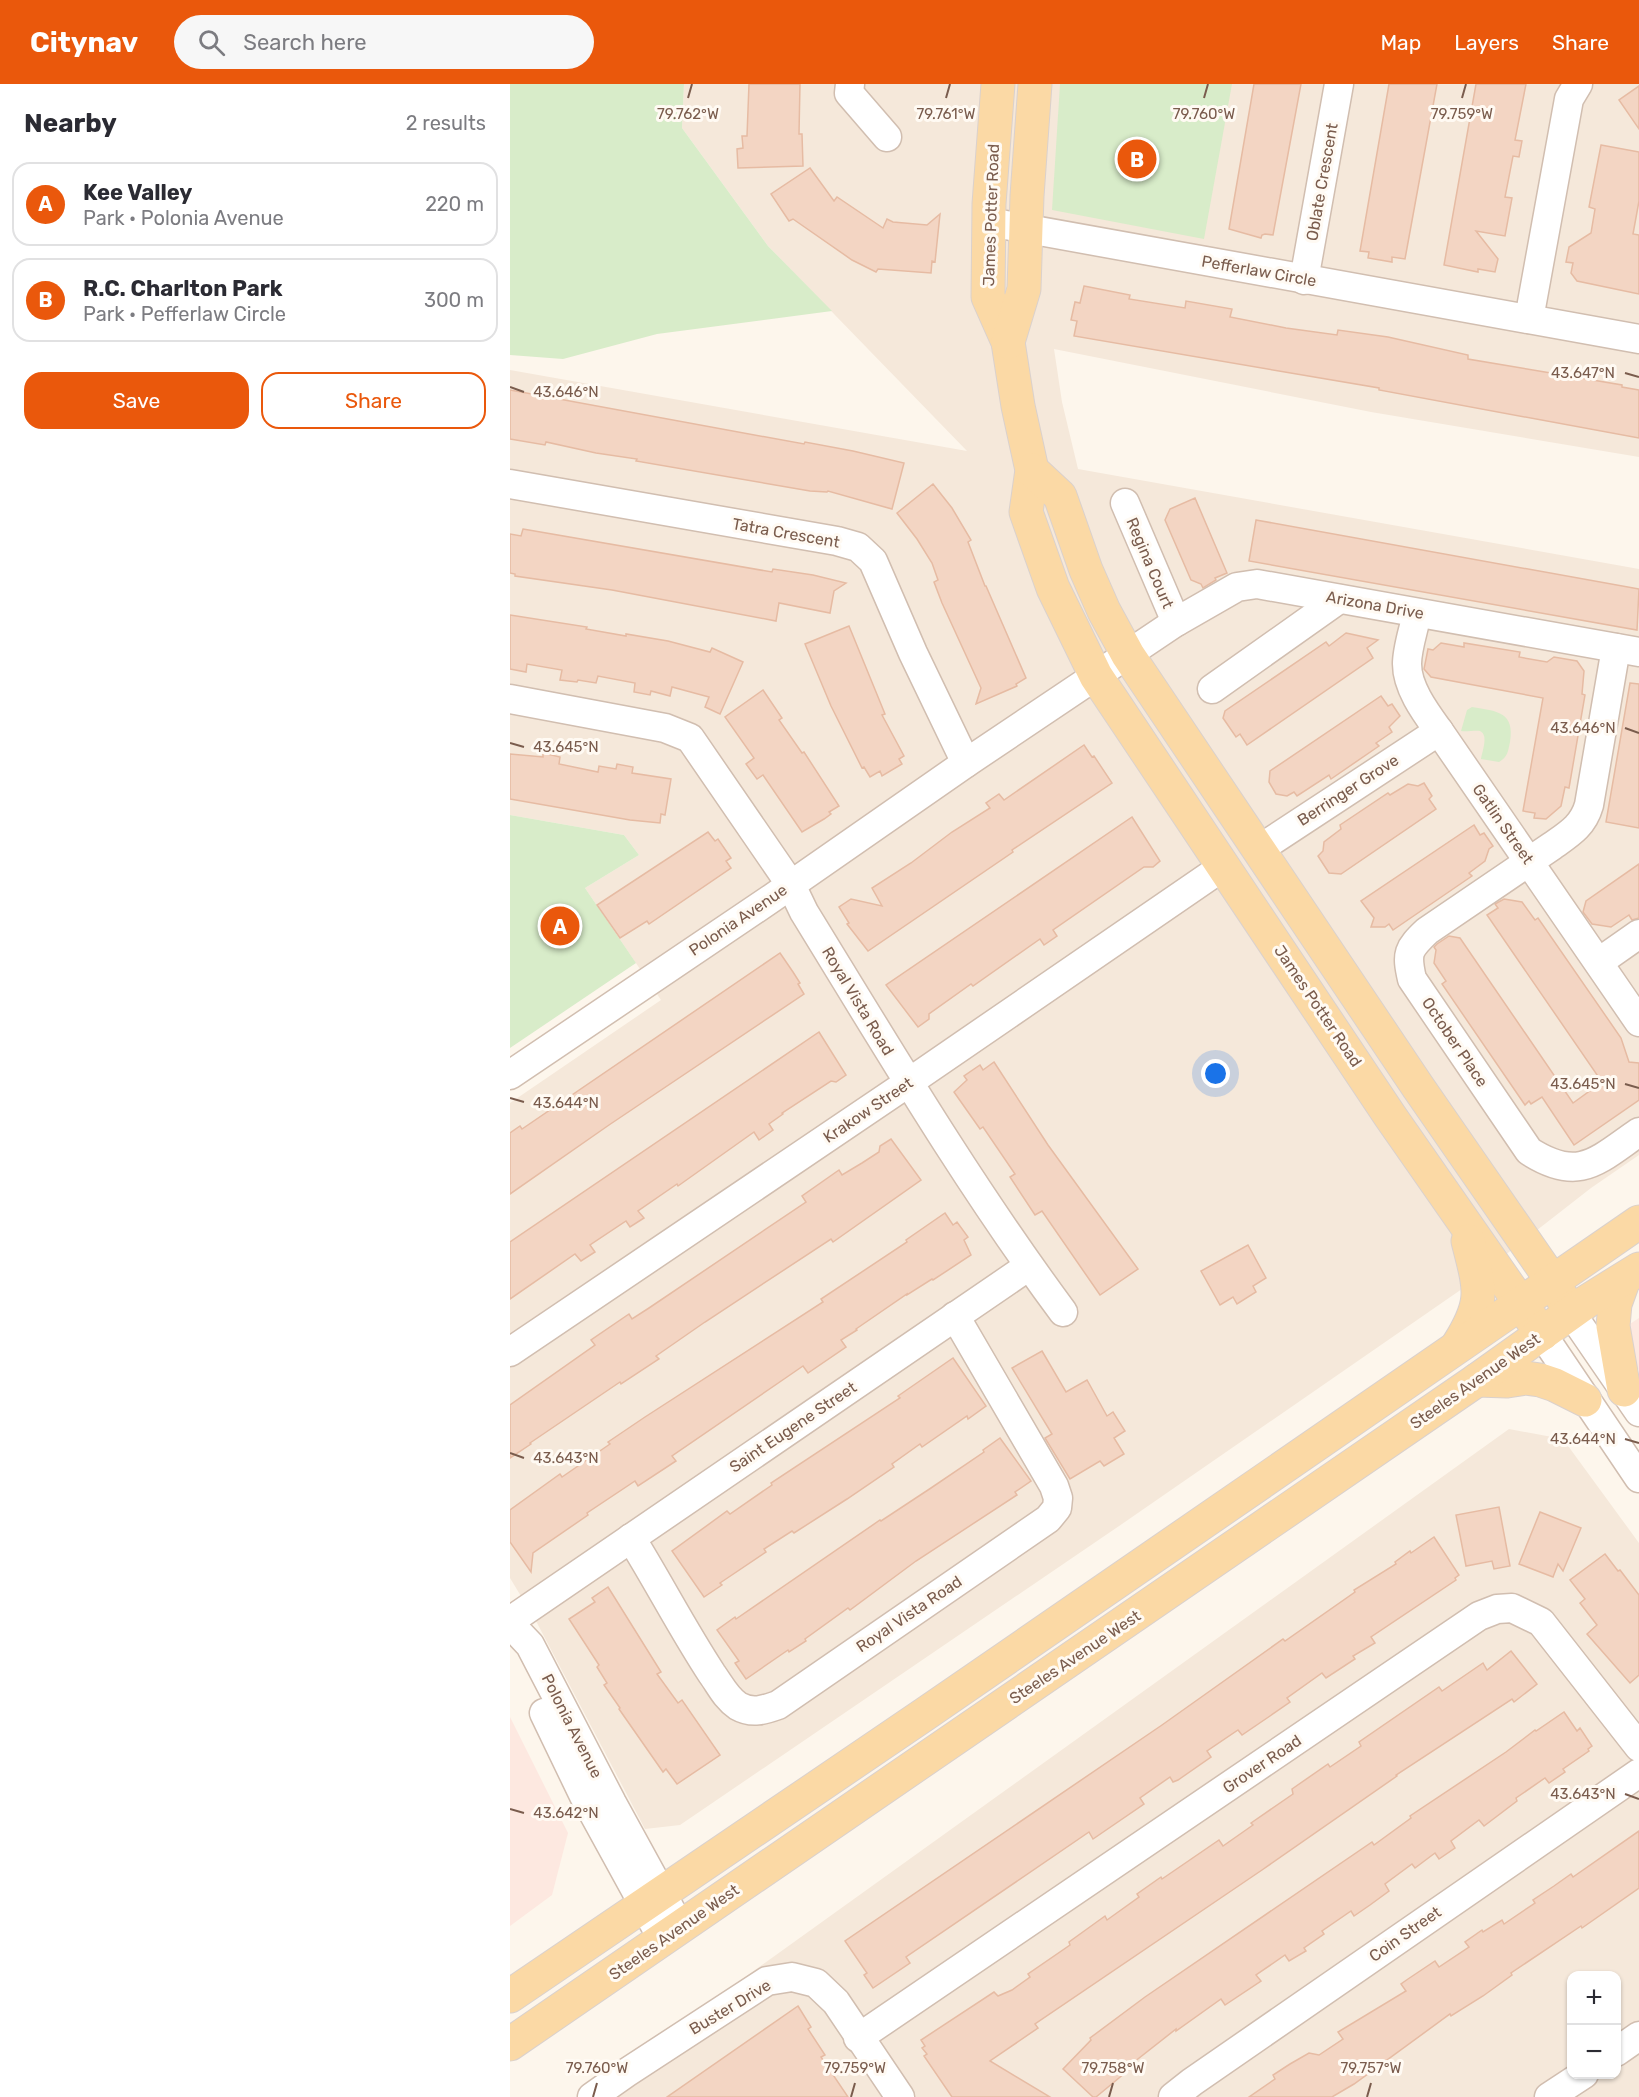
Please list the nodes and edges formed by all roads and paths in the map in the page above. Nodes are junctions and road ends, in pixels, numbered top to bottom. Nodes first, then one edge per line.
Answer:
1 (850, 84) edge
2 (998, 84) edge
3 (1035, 84) edge
4 (1339, 84) edge
5 (1578, 84) edge
6 (886, 136) dead end
7 (989, 222) junction
8 (1026, 229) junction
9 (1304, 279) junction
10 (1529, 320) junction
11 (1639, 339) edge
12 (1008, 342) junction
13 (1032, 470) junction
14 (510, 484) edge
15 (1125, 503) dead end
16 (1340, 599) junction
17 (1417, 613) junction
18 (1176, 622) junction
19 (1627, 650) edge
20 (1128, 655) junction
21 (1096, 676) junction
22 (1212, 689) dead end
23 (510, 699) edge
24 (1439, 732) junction
25 (966, 763) junction
26 (1258, 850) junction
27 (1530, 862) junction
28 (1224, 866) junction
29 (791, 885) junction
30 (1639, 934) edge
31 (1599, 962) junction
32 (1639, 1022) edge
33 (510, 1076) edge
34 (908, 1083) junction
35 (1639, 1132) edge
36 (1504, 1213) junction
37 (1464, 1224) junction
38 (1635, 1225) edge
39 (1029, 1266) junction
40 (1631, 1274) edge
41 (1553, 1282) junction
42 (1520, 1304) junction
43 (1064, 1312) dead end
44 (1571, 1313) junction
45 (956, 1316) junction
46 (1542, 1334) junction
47 (510, 1352) edge
48 (1448, 1356) junction
49 (1477, 1380) junction
50 (1586, 1400) junction
51 (1632, 1401) edge
52 (1639, 1478) edge
53 (631, 1538) junction
54 (510, 1623) edge
55 (510, 1632) edge
56 (1639, 1747) edge
57 (1639, 1773) edge
58 (652, 1900) junction
59 (672, 1933) junction
60 (510, 1996) edge
61 (1639, 2036) edge
62 (858, 2038) junction
63 (510, 2044) edge
64 (1621, 2049) edge
65 (1576, 2079) edge
66 (592, 2097) edge
67 (900, 2097) edge
68 (1173, 2097) edge
69 (1549, 2097) edge

1 - 6 street
2 - 7 main road, James Potter Road
3 - 8 main road, James Potter Road
4 - 9 street, Oblate Crescent
5 - 10 street
7 - 8 street, Pefferlaw Circle
7 - 12 main road, James Potter Road
8 - 9 street, Pefferlaw Circle
8 - 12 main road, James Potter Road
9 - 10 street, Pefferlaw Circle
10 - 11 street, Pefferlaw Circle
12 - 13 main road, James Potter Road
13 - 20 main road
13 - 21 main road, James Potter Road
14 - 25 street, Tatra Crescent
15 - 18 street, Regina Court
16 - 17 street, Arizona Drive
16 - 18 street, Arizona Drive
16 - 22 street
17 - 19 street, Arizona Drive
17 - 24 street, Gatlin Street
18 - 20 street, Arizona Drive
19 - 27 street, October Place
20 - 21 street
20 - 26 main road
21 - 25 street
21 - 28 main road, James Potter Road
23 - 29 street
24 - 26 street, Berringer Grove
24 - 27 street, Gatlin Street
25 - 29 street, Polonia Avenue
26 - 36 main road
27 - 31 street, Gatlin Street
27 - 35 street, October Place
28 - 34 street, Krakow Street
28 - 37 main road, James Potter Road
29 - 33 street, Polonia Avenue
29 - 34 street, Royal Vista Road
30 - 31 street
31 - 32 street, Gatlin Street
34 - 39 street, Royal Vista Road
34 - 47 street, Krakow Street
36 - 38 main road
36 - 41 main road
37 - 42 main road, James Potter Road
37 - 48 main road
38 - 41 main road
39 - 43 street
39 - 45 street, Saint Eugene Street
40 - 44 main road, Steeles Avenue West
40 - 51 main road
41 - 42 main road
41 - 44 main road
42 - 46 main road, James Potter Road
42 - 48 main road
44 - 46 main road, Steeles Avenue West
44 - 51 street
45 - 53 street, Saint Eugene Street
45 - 53 street, Royal Vista Road
46 - 49 main road, Steeles Avenue West
46 - 50 street
48 - 58 main road
49 - 50 main road
49 - 59 main road, Steeles Avenue West
50 - 52 street
53 - 54 street, Saint Eugene Street
54 - 58 street, Polonia Avenue
55 - 58 street, Polonia Avenue
56 - 62 street, Grover Road
57 - 68 street, Coin Street
58 - 59 street, Polonia Avenue
58 - 60 main road
59 - 63 main road, Steeles Avenue West
61 - 64 street
62 - 66 street, Buster Drive
62 - 67 street, Buster Drive
65 - 69 street

